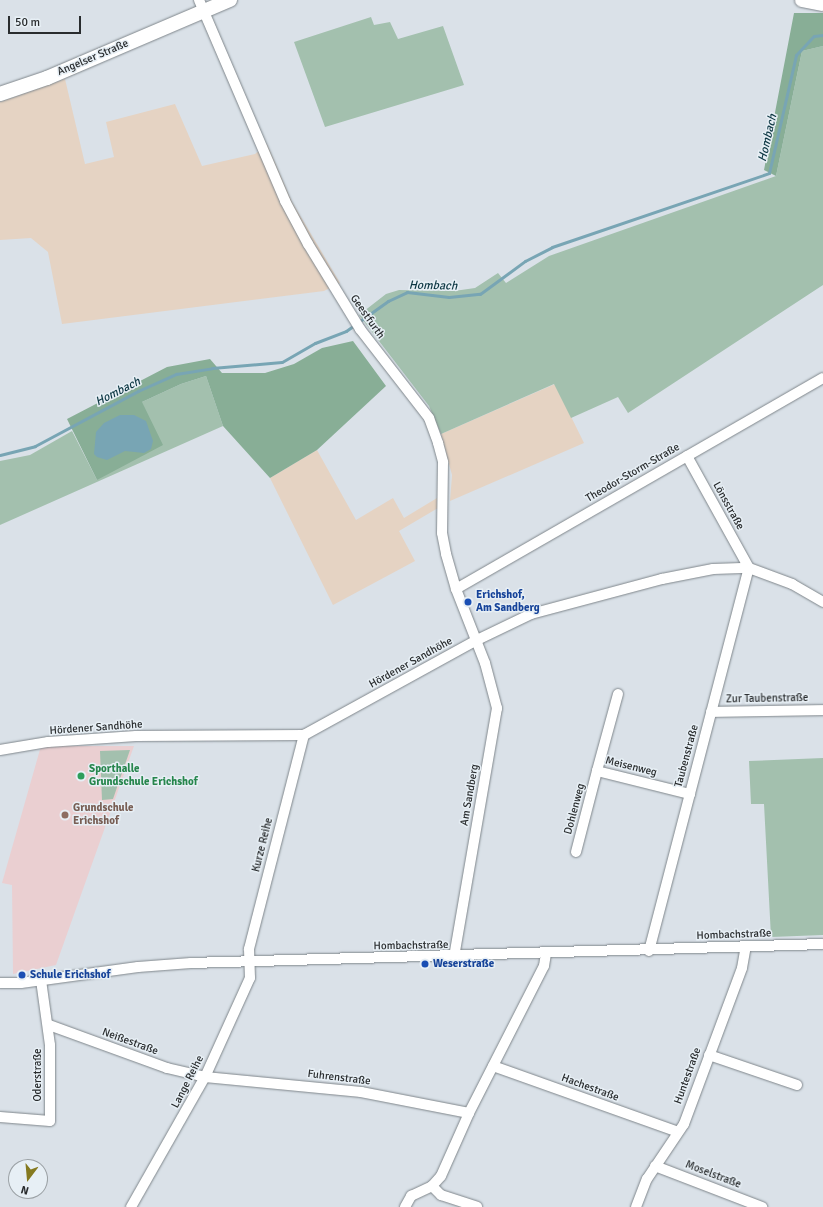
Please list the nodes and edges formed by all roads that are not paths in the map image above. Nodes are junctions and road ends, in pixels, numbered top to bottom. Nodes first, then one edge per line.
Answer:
1 (230, 0) edge
2 (802, 0) edge
3 (823, 4) edge
4 (202, 6) edge
5 (0, 94) edge
6 (823, 378) edge
7 (687, 456) junction
8 (749, 568) junction
9 (456, 589) junction
10 (823, 602) edge
11 (477, 640) junction
12 (618, 694) dead end
13 (823, 710) edge
14 (712, 712) junction
15 (304, 735) junction
16 (0, 750) edge
17 (597, 771) junction
18 (690, 794) junction
19 (576, 852) dead end
20 (823, 944) edge
21 (746, 946) junction
22 (649, 950) junction
23 (546, 954) junction
24 (454, 957) junction
25 (250, 962) junction
26 (42, 980) junction
27 (0, 983) edge
28 (49, 1025) junction
29 (709, 1055) junction
30 (493, 1066) junction
31 (205, 1077) junction
32 (797, 1085) dead end
33 (468, 1113) junction
34 (0, 1117) edge
35 (678, 1132) junction
36 (656, 1166) junction
37 (432, 1186) junction
38 (131, 1207) edge
39 (405, 1207) edge
40 (477, 1207) edge
41 (636, 1207) edge
42 (762, 1207) edge

1 - 4 main road, Angelser Straße
2 - 3 main road
4 - 5 main road, Angelser Straße
4 - 9 street, Geestfurth
6 - 7 street, Theodor-Storm-Straße
7 - 8 street, Lönsstraße
7 - 9 street, Theodor-Storm-Straße
8 - 10 street, Hördener Sandhöhe
8 - 11 street, Hördener Sandhöhe
8 - 14 street, Taubenstraße
9 - 11 street, Geestfurth
11 - 15 street, Hördener Sandhöhe
11 - 24 street, Am Sandberg
12 - 17 street, Meisenweg
13 - 14 street, Zur Taubenstraße
14 - 18 street, Taubenstraße
15 - 16 street, Hördener Sandhöhe
15 - 25 street, Kurze Reihe
17 - 18 street, Meisenweg
17 - 19 street, Dohlenweg
18 - 22 street, Taubenstraße
20 - 21 street, Hombachstraße
21 - 22 street, Hombachstraße
21 - 29 street, Huntestraße
22 - 23 street, Hombachstraße
23 - 24 street, Hombachstraße
23 - 30 street
24 - 25 street, Hombachstraße
25 - 26 street, Hombachstraße
25 - 31 street, Lange Reihe
26 - 27 street, Hombachstraße
26 - 28 street, Oderstraße
28 - 31 street, Neißestraße
28 - 34 street, Oderstraße
29 - 32 street
29 - 35 street, Huntestraße
30 - 33 street
30 - 35 street, Hachestraße
31 - 33 street, Fuhrenstraße
31 - 38 street, Lange Reihe
33 - 37 street
35 - 36 street, Huntestraße
36 - 41 street, Huntestraße
36 - 42 street, Moselstraße
37 - 39 street
37 - 40 street

